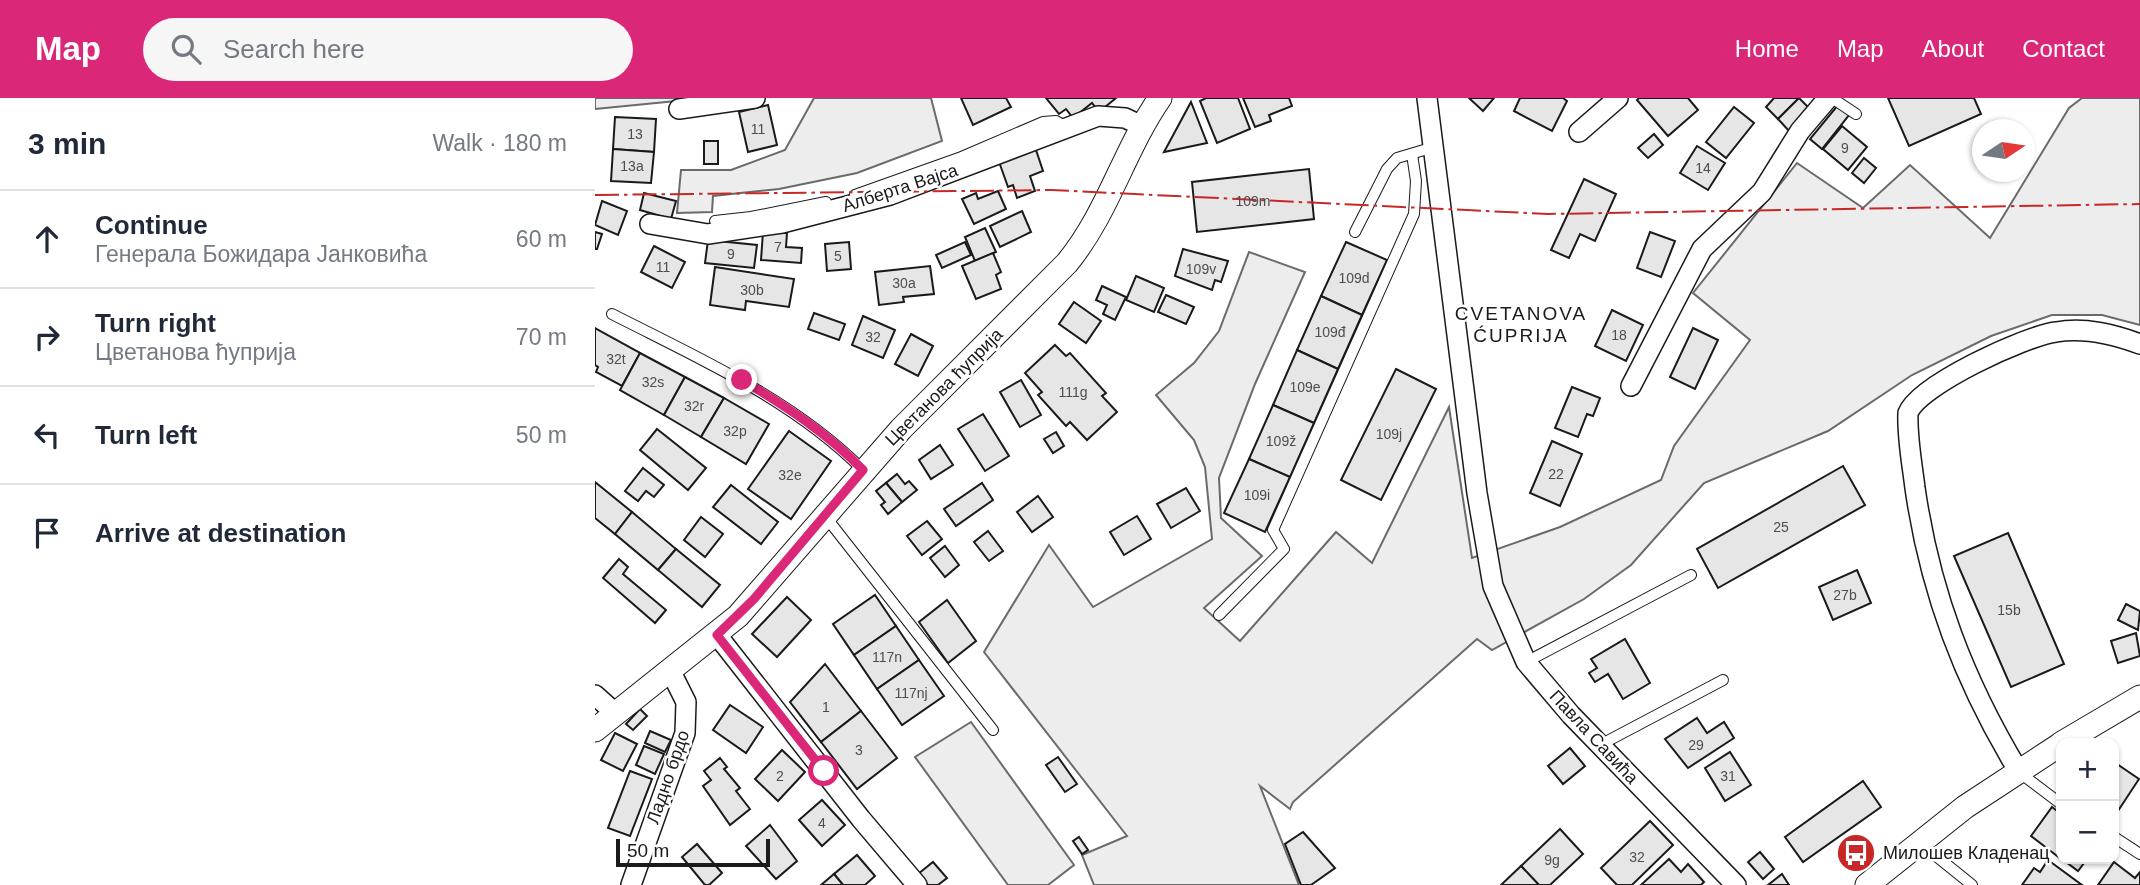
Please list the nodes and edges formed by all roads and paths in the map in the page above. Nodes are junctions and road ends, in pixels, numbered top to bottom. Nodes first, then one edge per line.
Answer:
1 (755, 98) edge
2 (1160, 98) edge
3 (1427, 98) edge
4 (1618, 98) edge
5 (1830, 98) edge
6 (679, 109) dead end
7 (1856, 114) dead end
8 (1142, 126) junction
9 (1066, 127) junction
10 (1579, 132) dead end
11 (1435, 147) junction
12 (1412, 154) junction
13 (715, 221) dead end
14 (650, 224) dead end
15 (1355, 232) dead end
16 (612, 314) dead end
17 (2140, 344) edge
18 (1631, 386) dead end
19 (863, 470) junction
20 (824, 514) junction
21 (1691, 575) dead end
22 (1219, 615) dead end
23 (717, 635) junction
24 (1527, 662) junction
25 (670, 670) junction
26 (1723, 680) dead end
27 (595, 695) edge
28 (2140, 697) edge
29 (615, 713) junction
30 (595, 730) edge
31 (993, 730) dead end
32 (2072, 738) edge
33 (1600, 745) junction
34 (2056, 748) edge
35 (2019, 772) junction
36 (2056, 801) edge
37 (2119, 840) edge
38 (1920, 842) junction
39 (2140, 854) edge
40 (631, 885) edge
41 (917, 885) edge
42 (1736, 885) edge
43 (1867, 885) edge
44 (1972, 885) edge

1 - 6 street
2 - 8 street, Цветанова ћуприја
3 - 11 street, Павла Савића
4 - 10 street
5 - 7 lane
5 - 18 street
8 - 9 street, Алберта Вајса
8 - 19 street, Цветанова ћуприја
9 - 13 lane
9 - 14 street, Алберта Вајса
11 - 12 lane
11 - 24 street, Павла Савића
12 - 15 lane
12 - 22 lane
16 - 19 lane
17 - 35 street
19 - 20 street, Цветанова ћуприја
20 - 23 street, Цветанова ћуприја
20 - 31 lane
21 - 24 lane
23 - 25 street, Цветанова ћуприја
23 - 41 street
24 - 33 street, Павла Савића
25 - 29 street, Цветанова ћуприја
25 - 40 street, Ладно брдо
26 - 33 lane
27 - 29 street
28 - 32 street
29 - 30 street, Цветанова ћуприја
33 - 42 street, Павла Савића
34 - 35 street
35 - 36 lane
35 - 38 street
37 - 39 lane
38 - 43 street
38 - 44 lane

